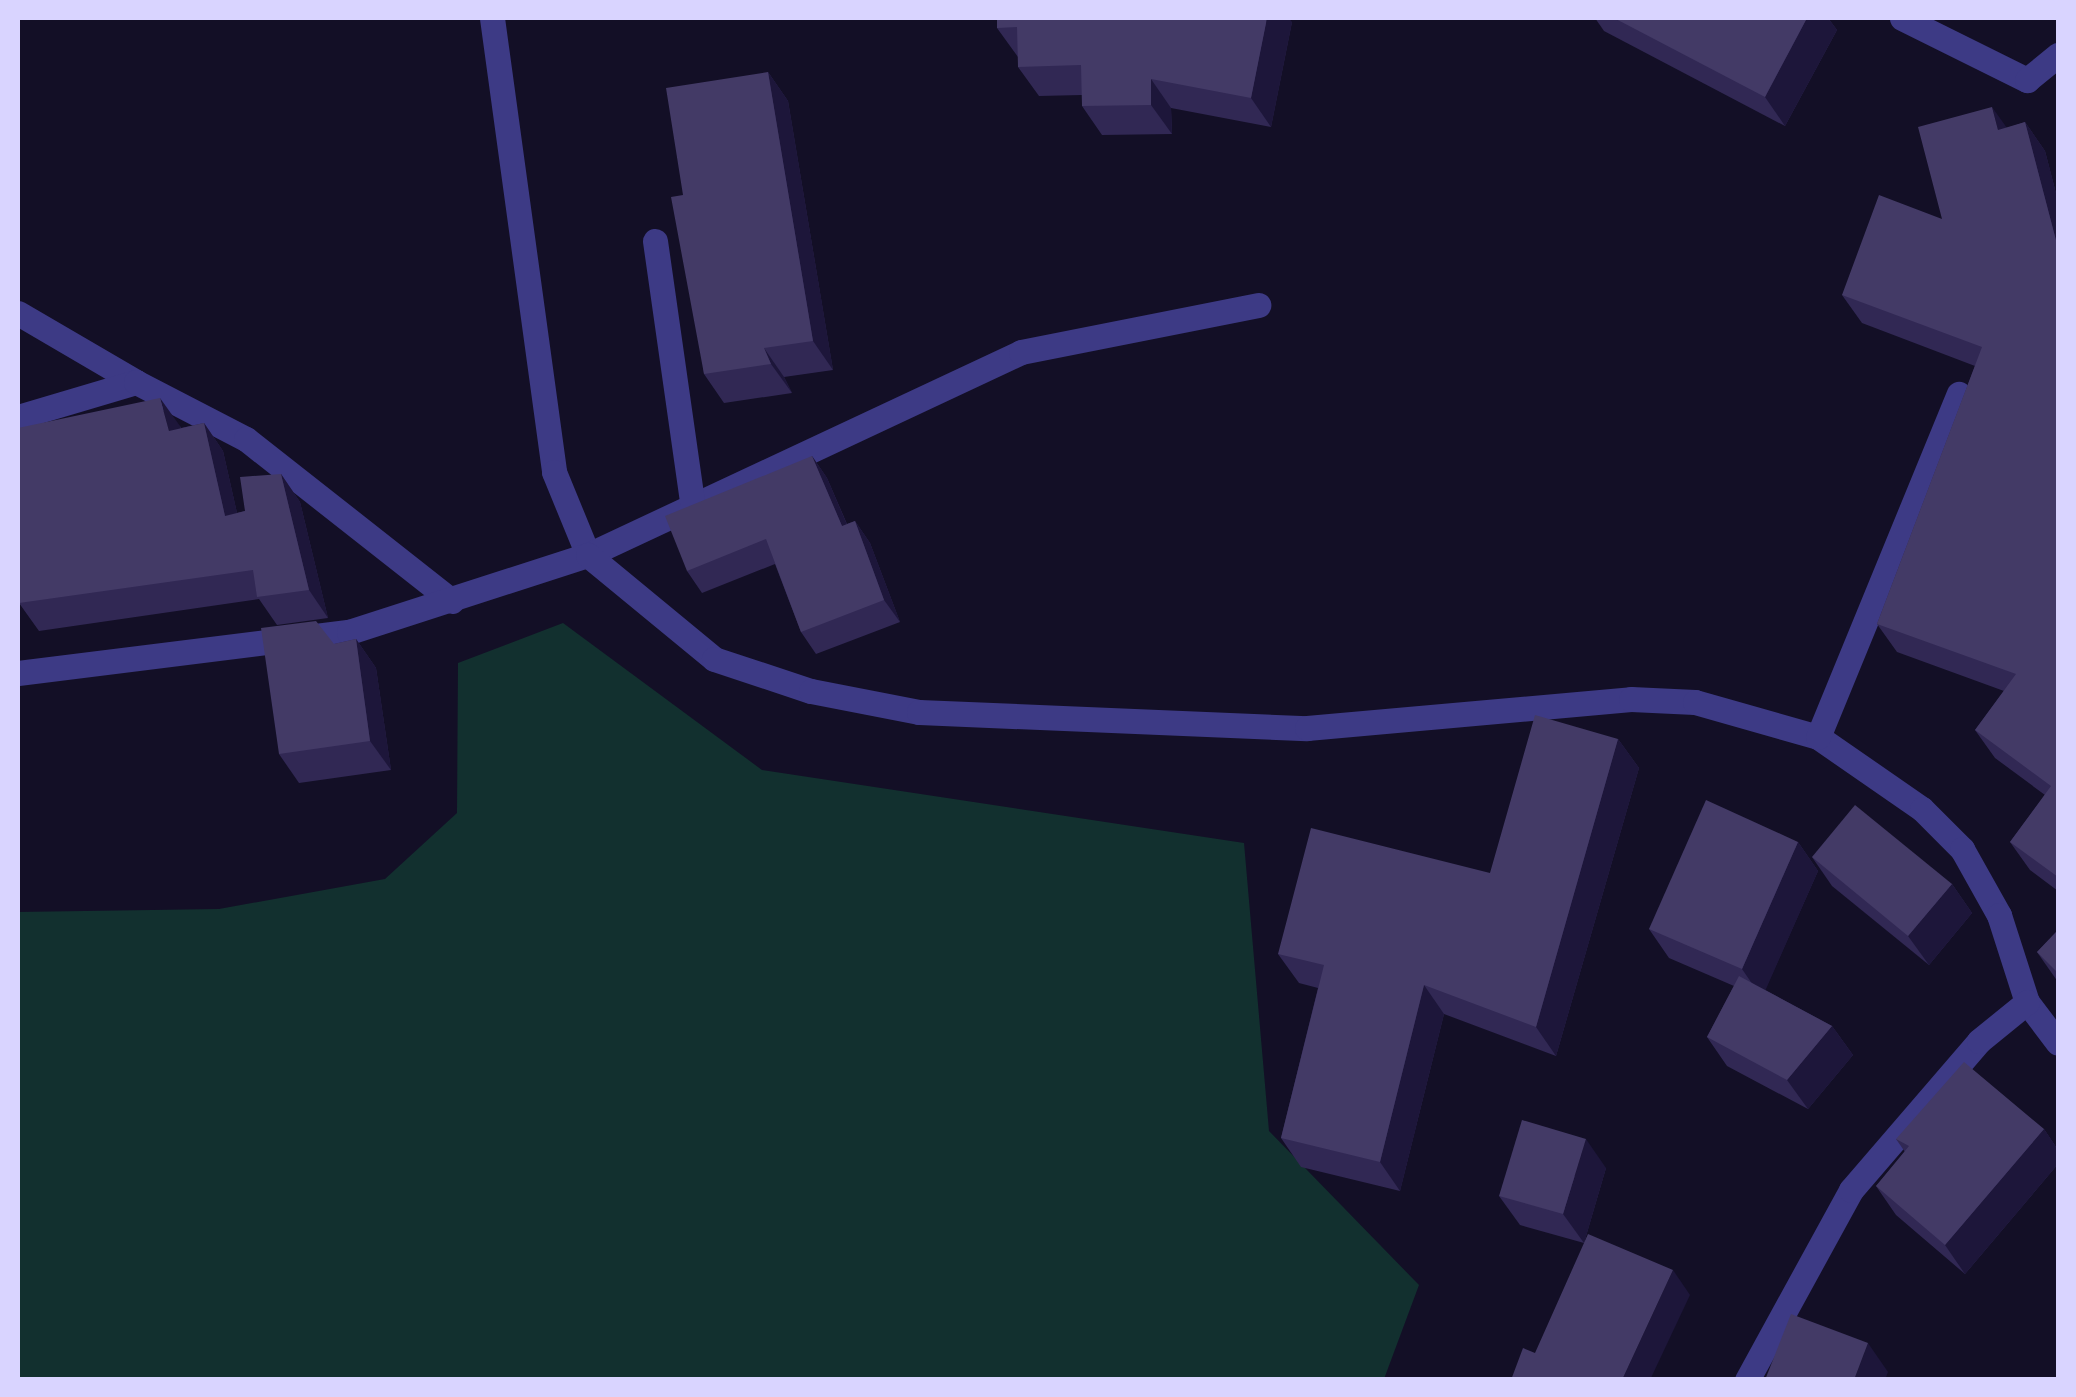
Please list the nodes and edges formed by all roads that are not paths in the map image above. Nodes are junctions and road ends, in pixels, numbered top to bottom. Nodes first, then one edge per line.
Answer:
1 (492, 18) edge
2 (1902, 18) edge
3 (2058, 54) edge
4 (655, 241) dead end
5 (1258, 305) dead end
6 (18, 313) edge
7 (136, 382) junction
8 (1960, 394) edge
9 (18, 417) edge
10 (692, 502) junction
11 (588, 554) junction
12 (452, 601) junction
13 (18, 672) edge
14 (1818, 737) junction
15 (2026, 1002) junction
16 (2058, 1043) edge
17 (1747, 1380) edge

1 - 11 street
2 - 3 street
4 - 10 street
5 - 10 street
6 - 7 street
7 - 9 street
7 - 12 street
8 - 14 street
10 - 11 street
11 - 12 street
11 - 14 street
12 - 13 street
14 - 15 street
15 - 16 street
15 - 17 street

